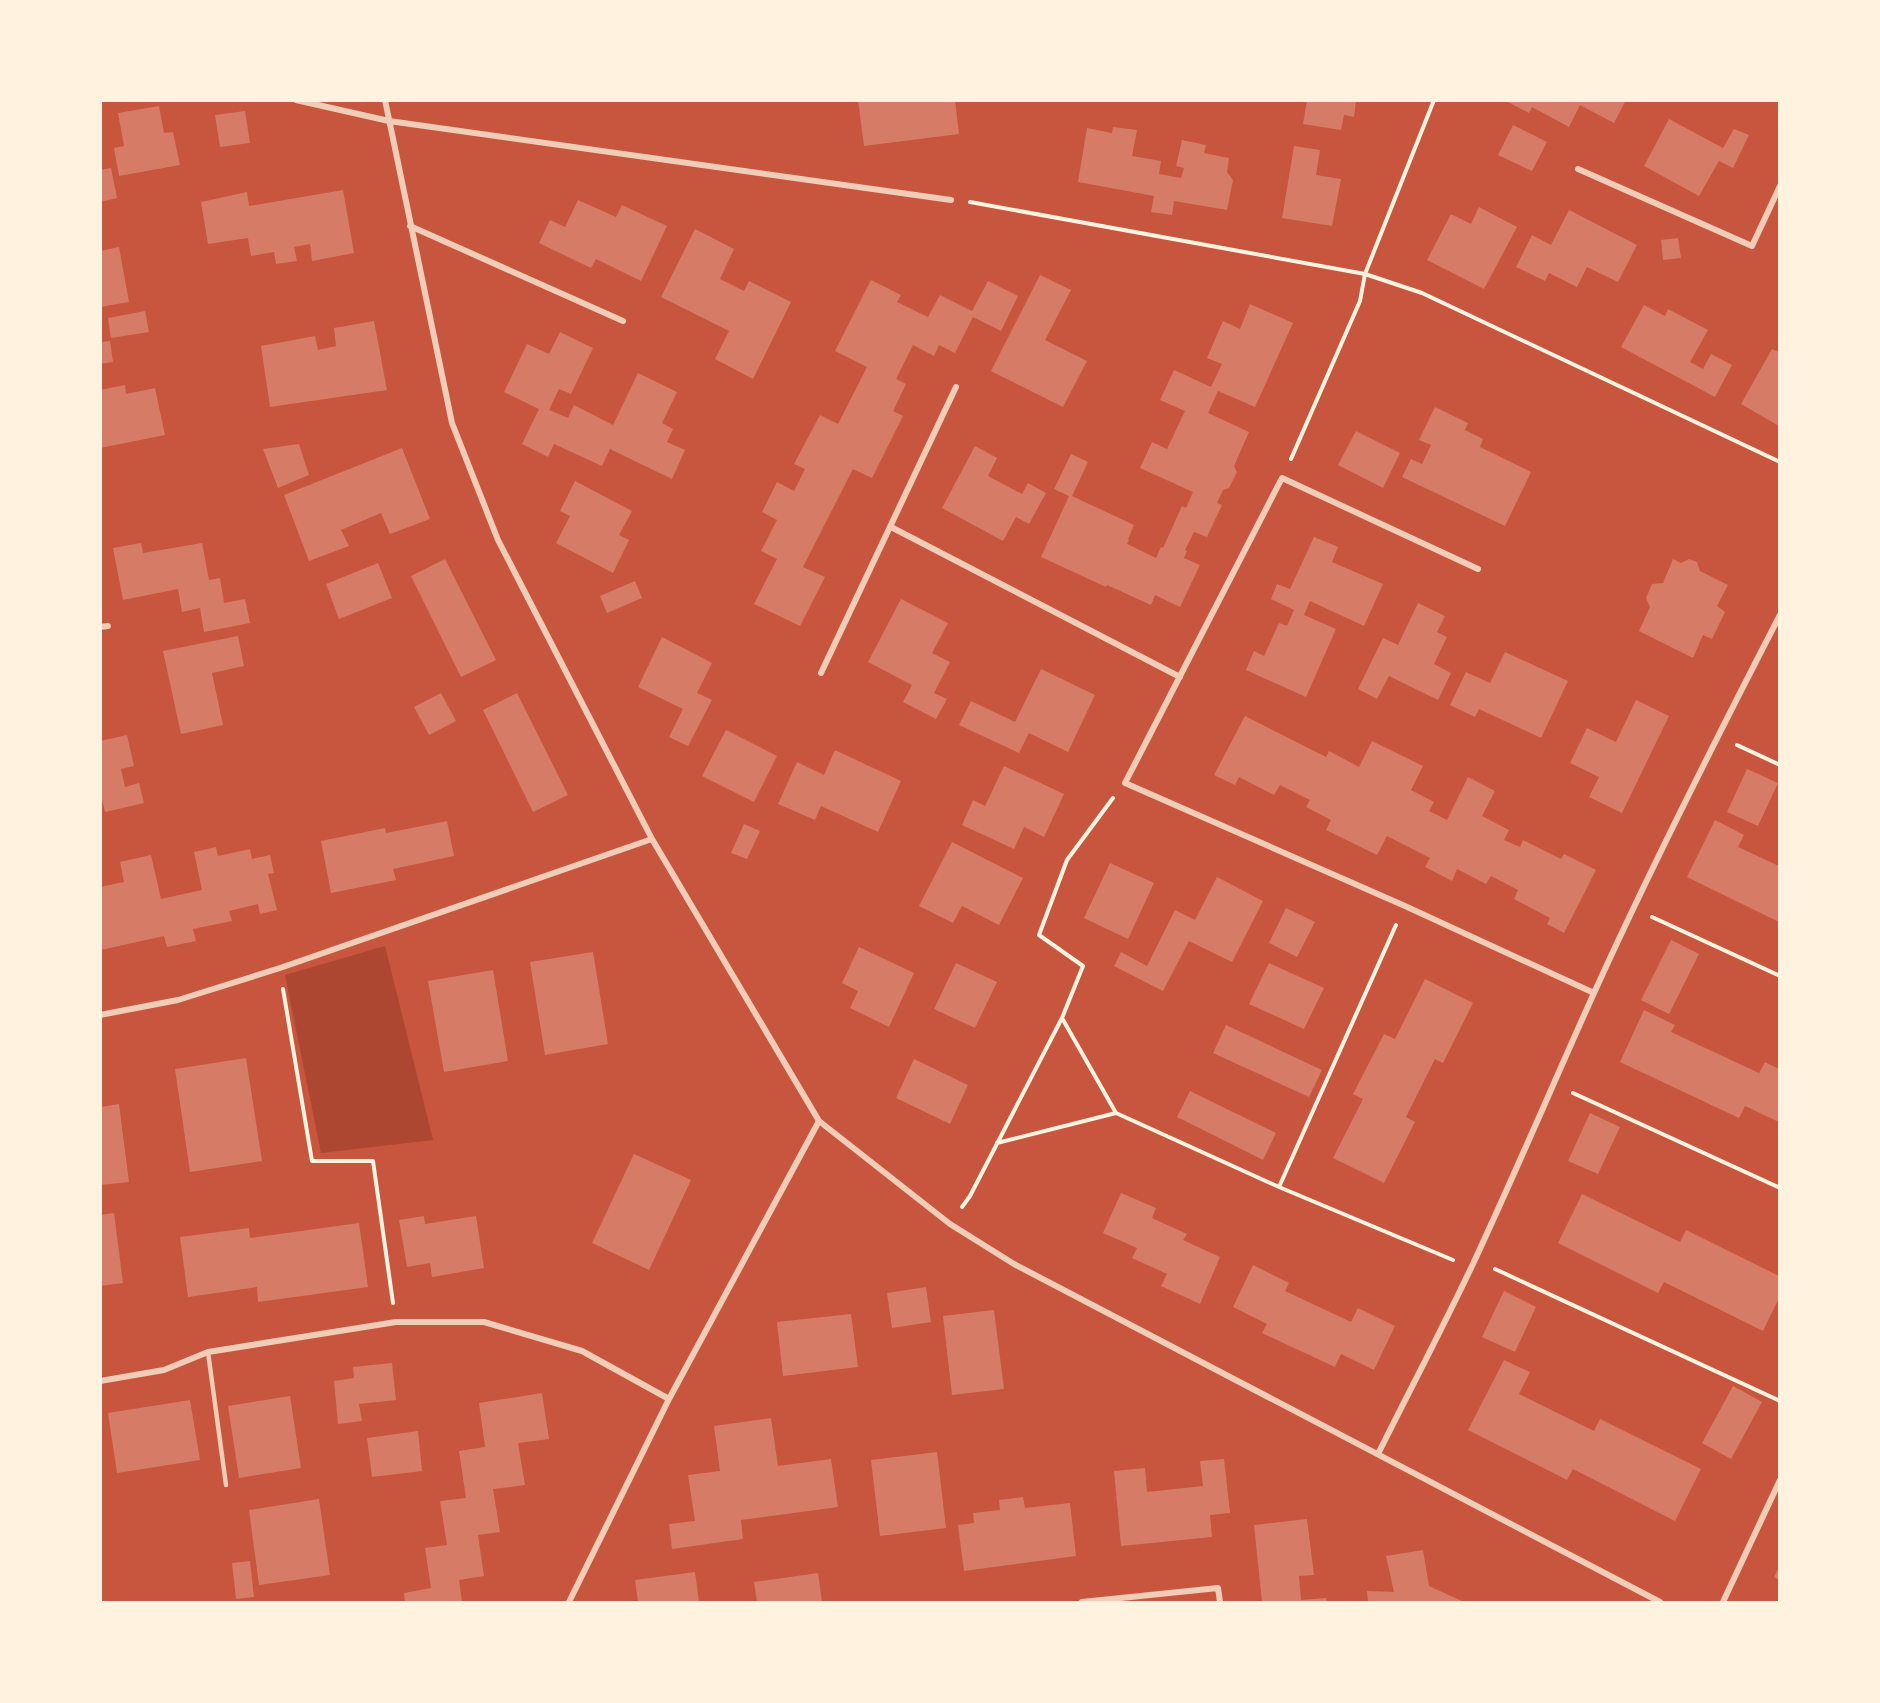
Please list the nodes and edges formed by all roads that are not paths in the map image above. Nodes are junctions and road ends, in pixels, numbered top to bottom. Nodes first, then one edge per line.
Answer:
1 (296, 100) edge
2 (385, 100) edge
3 (389, 120) junction
4 (1578, 169) dead end
5 (1779, 186) edge
6 (951, 200) road end
7 (410, 226) junction
8 (623, 321) dead end
9 (956, 387) dead end
10 (891, 526) junction
11 (1478, 569) dead end
12 (1779, 615) edge
13 (820, 673) dead end
14 (1180, 677) junction
15 (651, 839) junction
16 (1594, 993) junction
17 (100, 1015) edge
18 (819, 1121) junction
19 (208, 1352) junction
20 (100, 1381) edge
21 (669, 1399) junction
22 (1378, 1454) junction
23 (1779, 1479) edge
24 (226, 1485) dead end
25 (569, 1602) edge
26 (1082, 1602) edge
27 (1220, 1602) edge
28 (1660, 1602) edge
29 (1723, 1602) edge

1 - 3 street
2 - 3 street
3 - 6 street
3 - 7 street
4 - 5 street
7 - 8 street
7 - 15 street
9 - 10 street
10 - 13 street
10 - 14 street
11 - 14 street
12 - 16 street
14 - 16 street
15 - 17 street
15 - 18 street
16 - 22 street
18 - 21 street
18 - 22 street
19 - 20 street
19 - 21 street
19 - 24 lane
21 - 25 street
22 - 28 street
23 - 29 street
26 - 27 street

